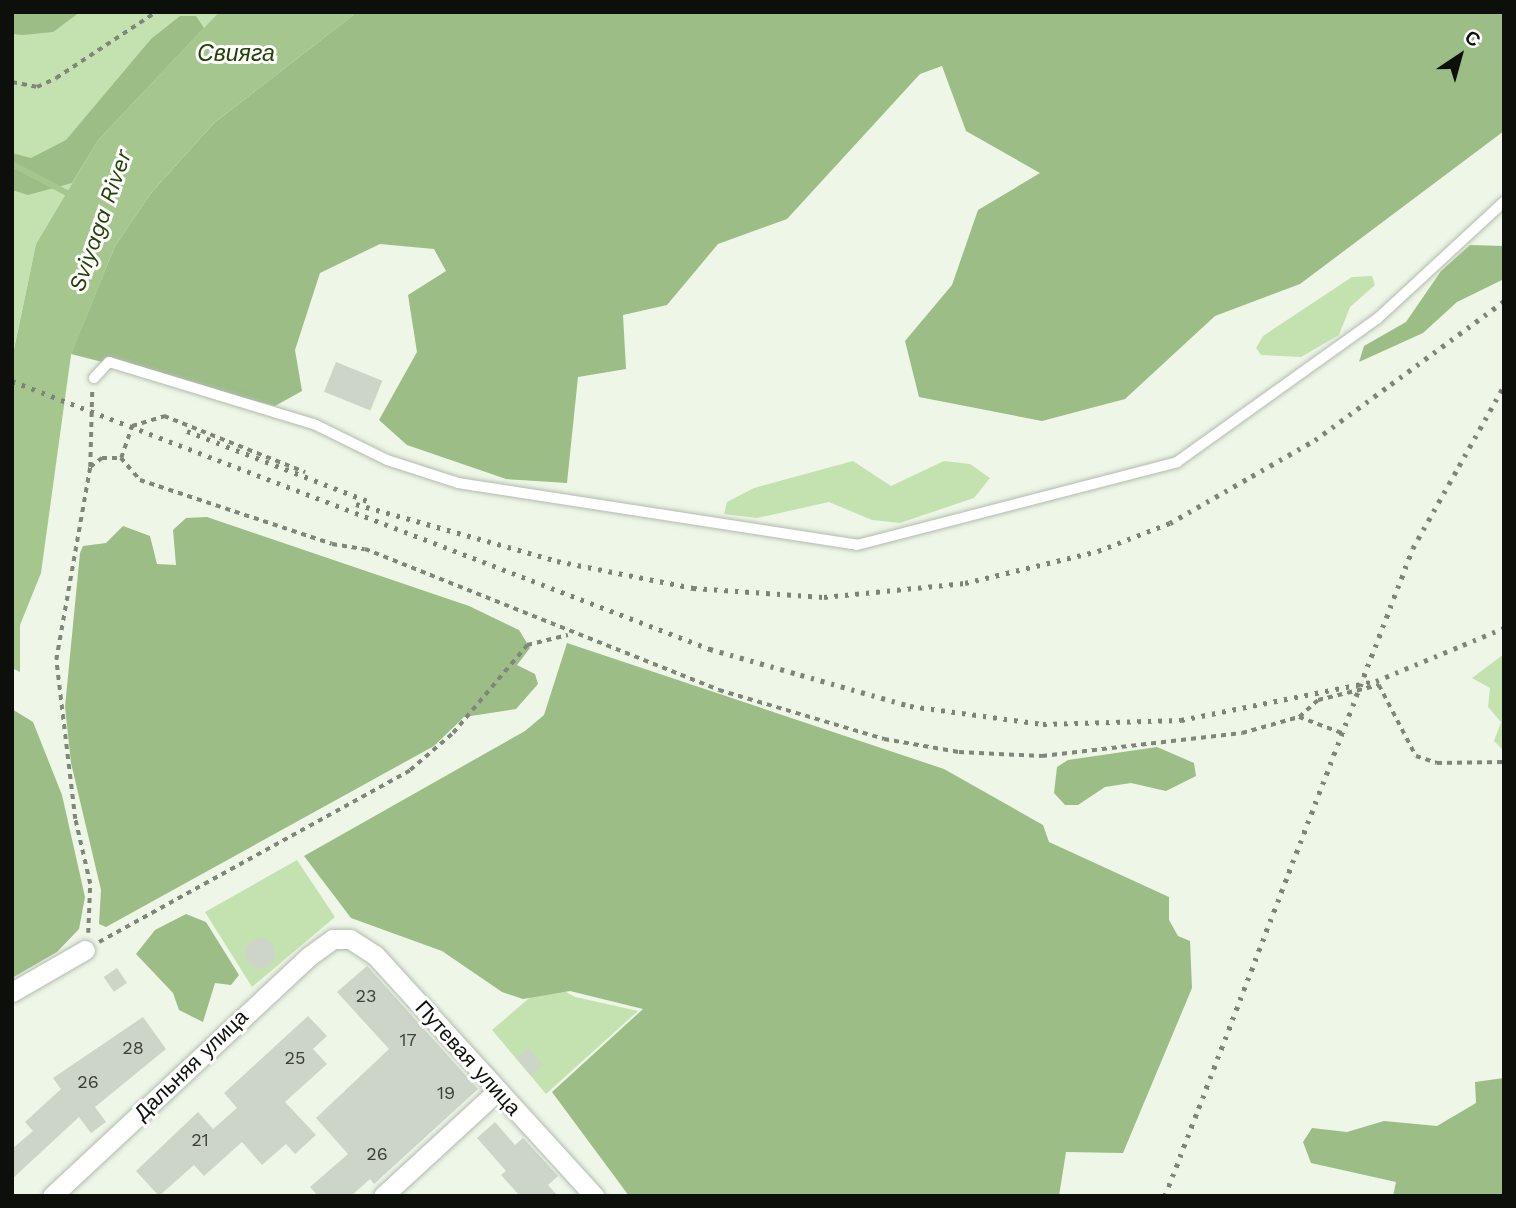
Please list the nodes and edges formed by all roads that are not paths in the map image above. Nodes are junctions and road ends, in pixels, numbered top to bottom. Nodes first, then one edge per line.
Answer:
1 (1504, 202) edge
2 (94, 378) road end
3 (333, 939) joint
4 (85, 950) road end
5 (12, 992) edge
6 (496, 1092) junction
7 (52, 1196) edge
8 (383, 1196) edge
9 (594, 1196) edge

1 - 2 lane
3 - 6 street, Путевая улица
3 - 7 street, Дальняя улица
4 - 5 street
6 - 8 street
6 - 9 street, Путевая улица

